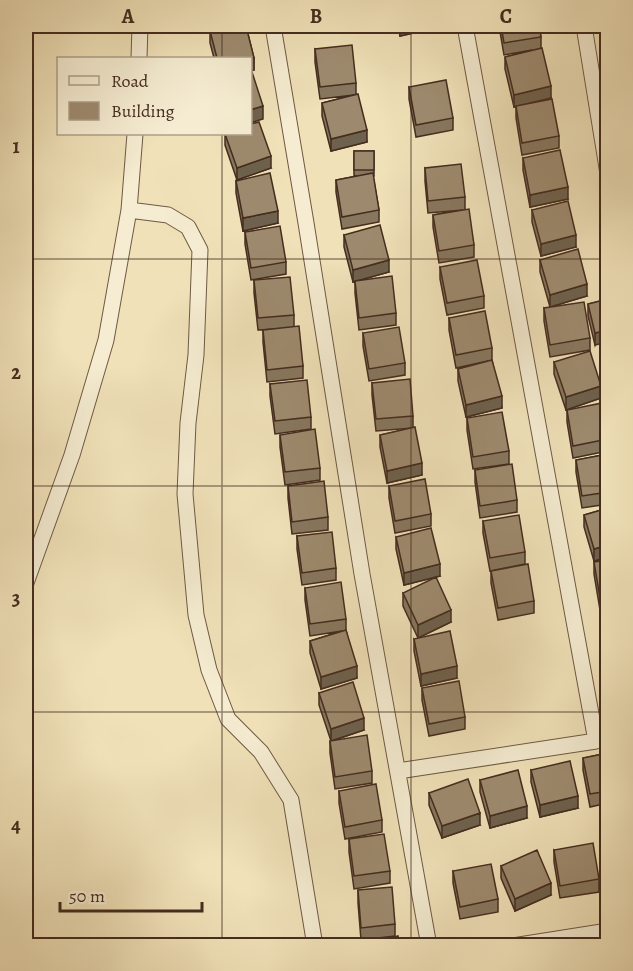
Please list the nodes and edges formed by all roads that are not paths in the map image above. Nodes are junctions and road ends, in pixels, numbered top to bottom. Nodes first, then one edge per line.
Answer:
1 (140, 26) edge
2 (273, 26) edge
3 (465, 26) edge
4 (584, 26) edge
5 (139, 57) edge
6 (135, 135) edge
7 (608, 174) edge
8 (129, 210) junction
9 (26, 583) edge
10 (398, 771) junction
11 (608, 931) edge
12 (315, 945) edge
13 (429, 945) edge
14 (513, 945) edge

1 - 5 street
2 - 10 street
3 - 10 street
4 - 7 street
6 - 8 street
8 - 9 street
8 - 12 street
10 - 13 street
11 - 14 street

